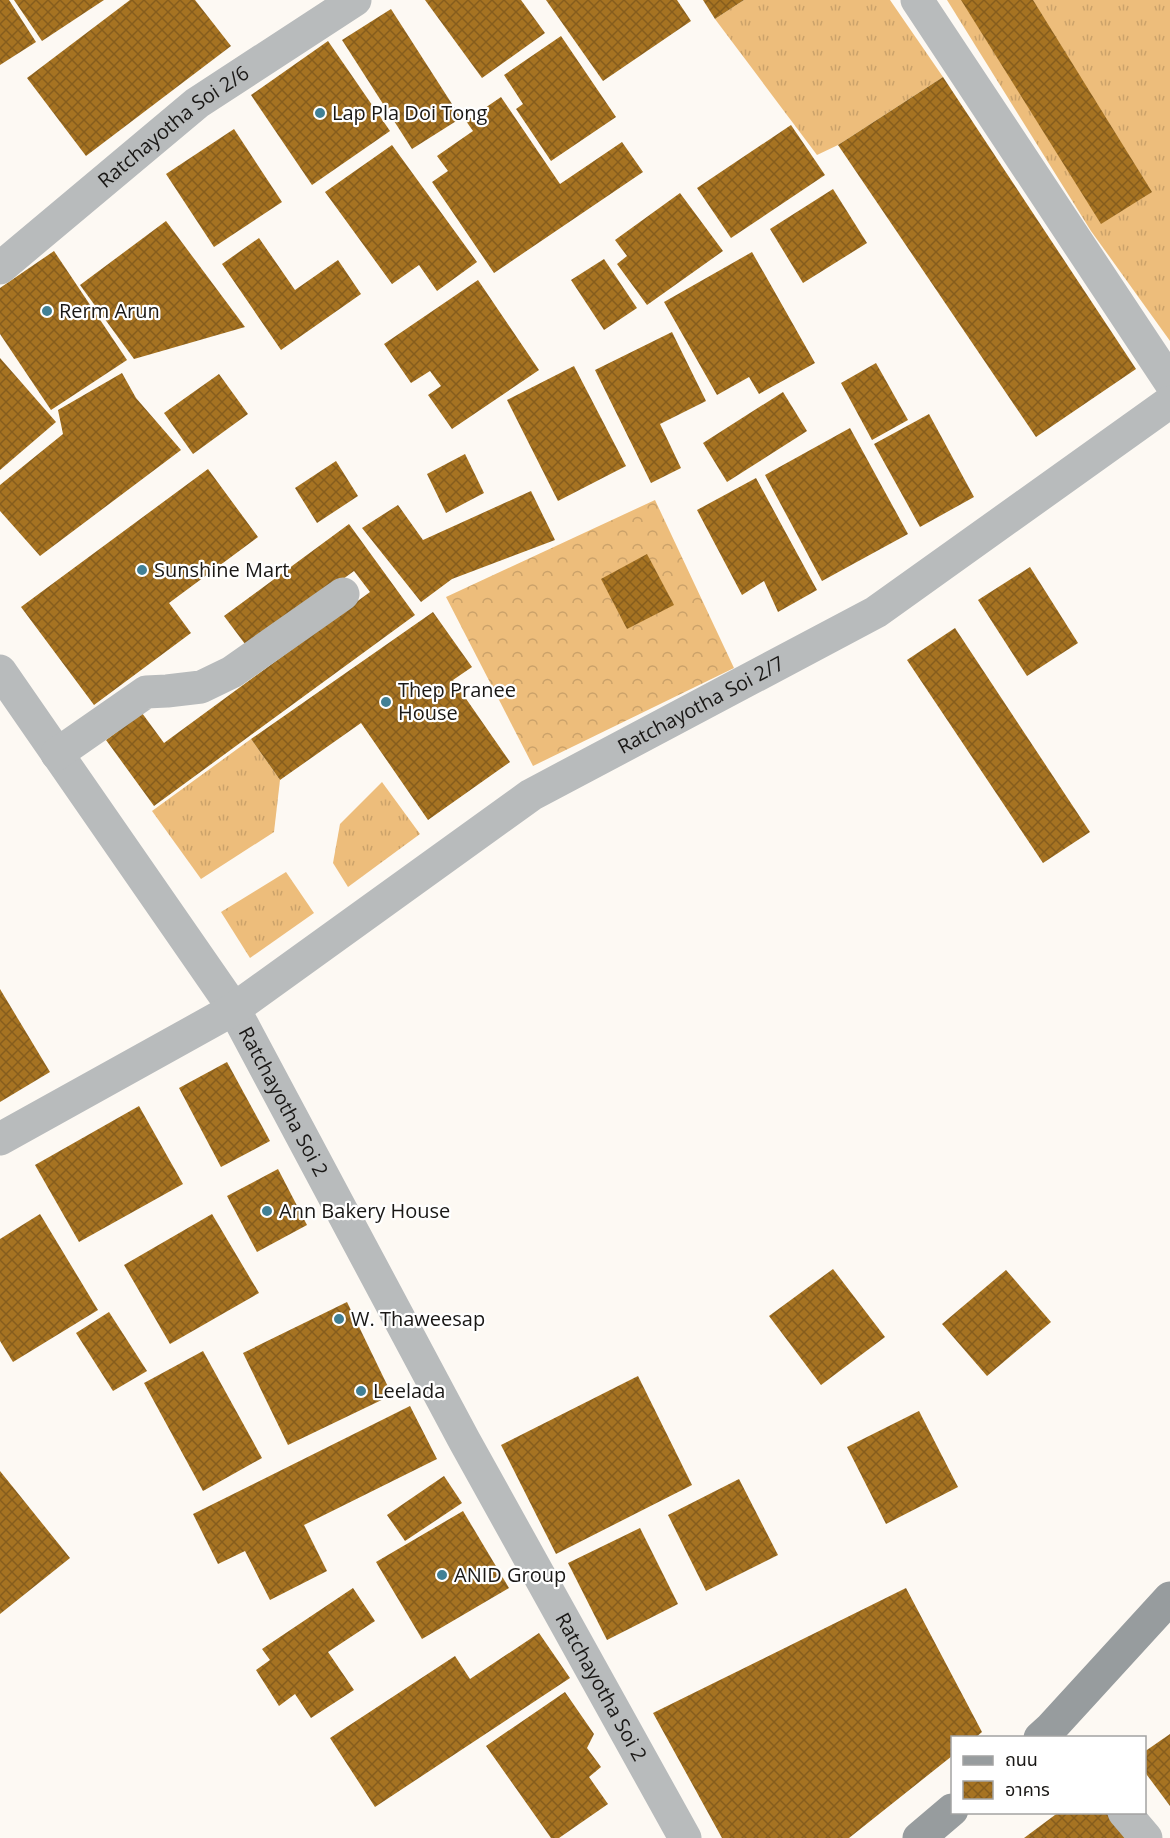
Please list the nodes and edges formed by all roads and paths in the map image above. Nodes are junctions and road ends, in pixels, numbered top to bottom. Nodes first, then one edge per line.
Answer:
1 (355, 0) edge
2 (917, 0) edge
3 (0, 268) edge
4 (1170, 382) edge
5 (1170, 402) edge
6 (343, 594) dead end
7 (0, 671) edge
8 (57, 754) junction
9 (234, 1009) junction
10 (0, 1139) edge
11 (1170, 1598) edge
12 (1050, 1734) edge
13 (951, 1811) edge
14 (1126, 1814) edge
15 (685, 1838) edge
16 (919, 1838) edge
17 (1146, 1838) edge

1 - 3 street, Ratchayotha Soi 2/6
2 - 4 street
5 - 9 street, Ratchayotha Soi 2/7
6 - 8 street
7 - 8 street, Ratchayotha Soi 2
8 - 9 street, Ratchayotha Soi 2
9 - 10 street, Ratchayotha Soi 2/7
9 - 15 street, Ratchayotha Soi 2
11 - 12 street
13 - 16 street
14 - 17 street

